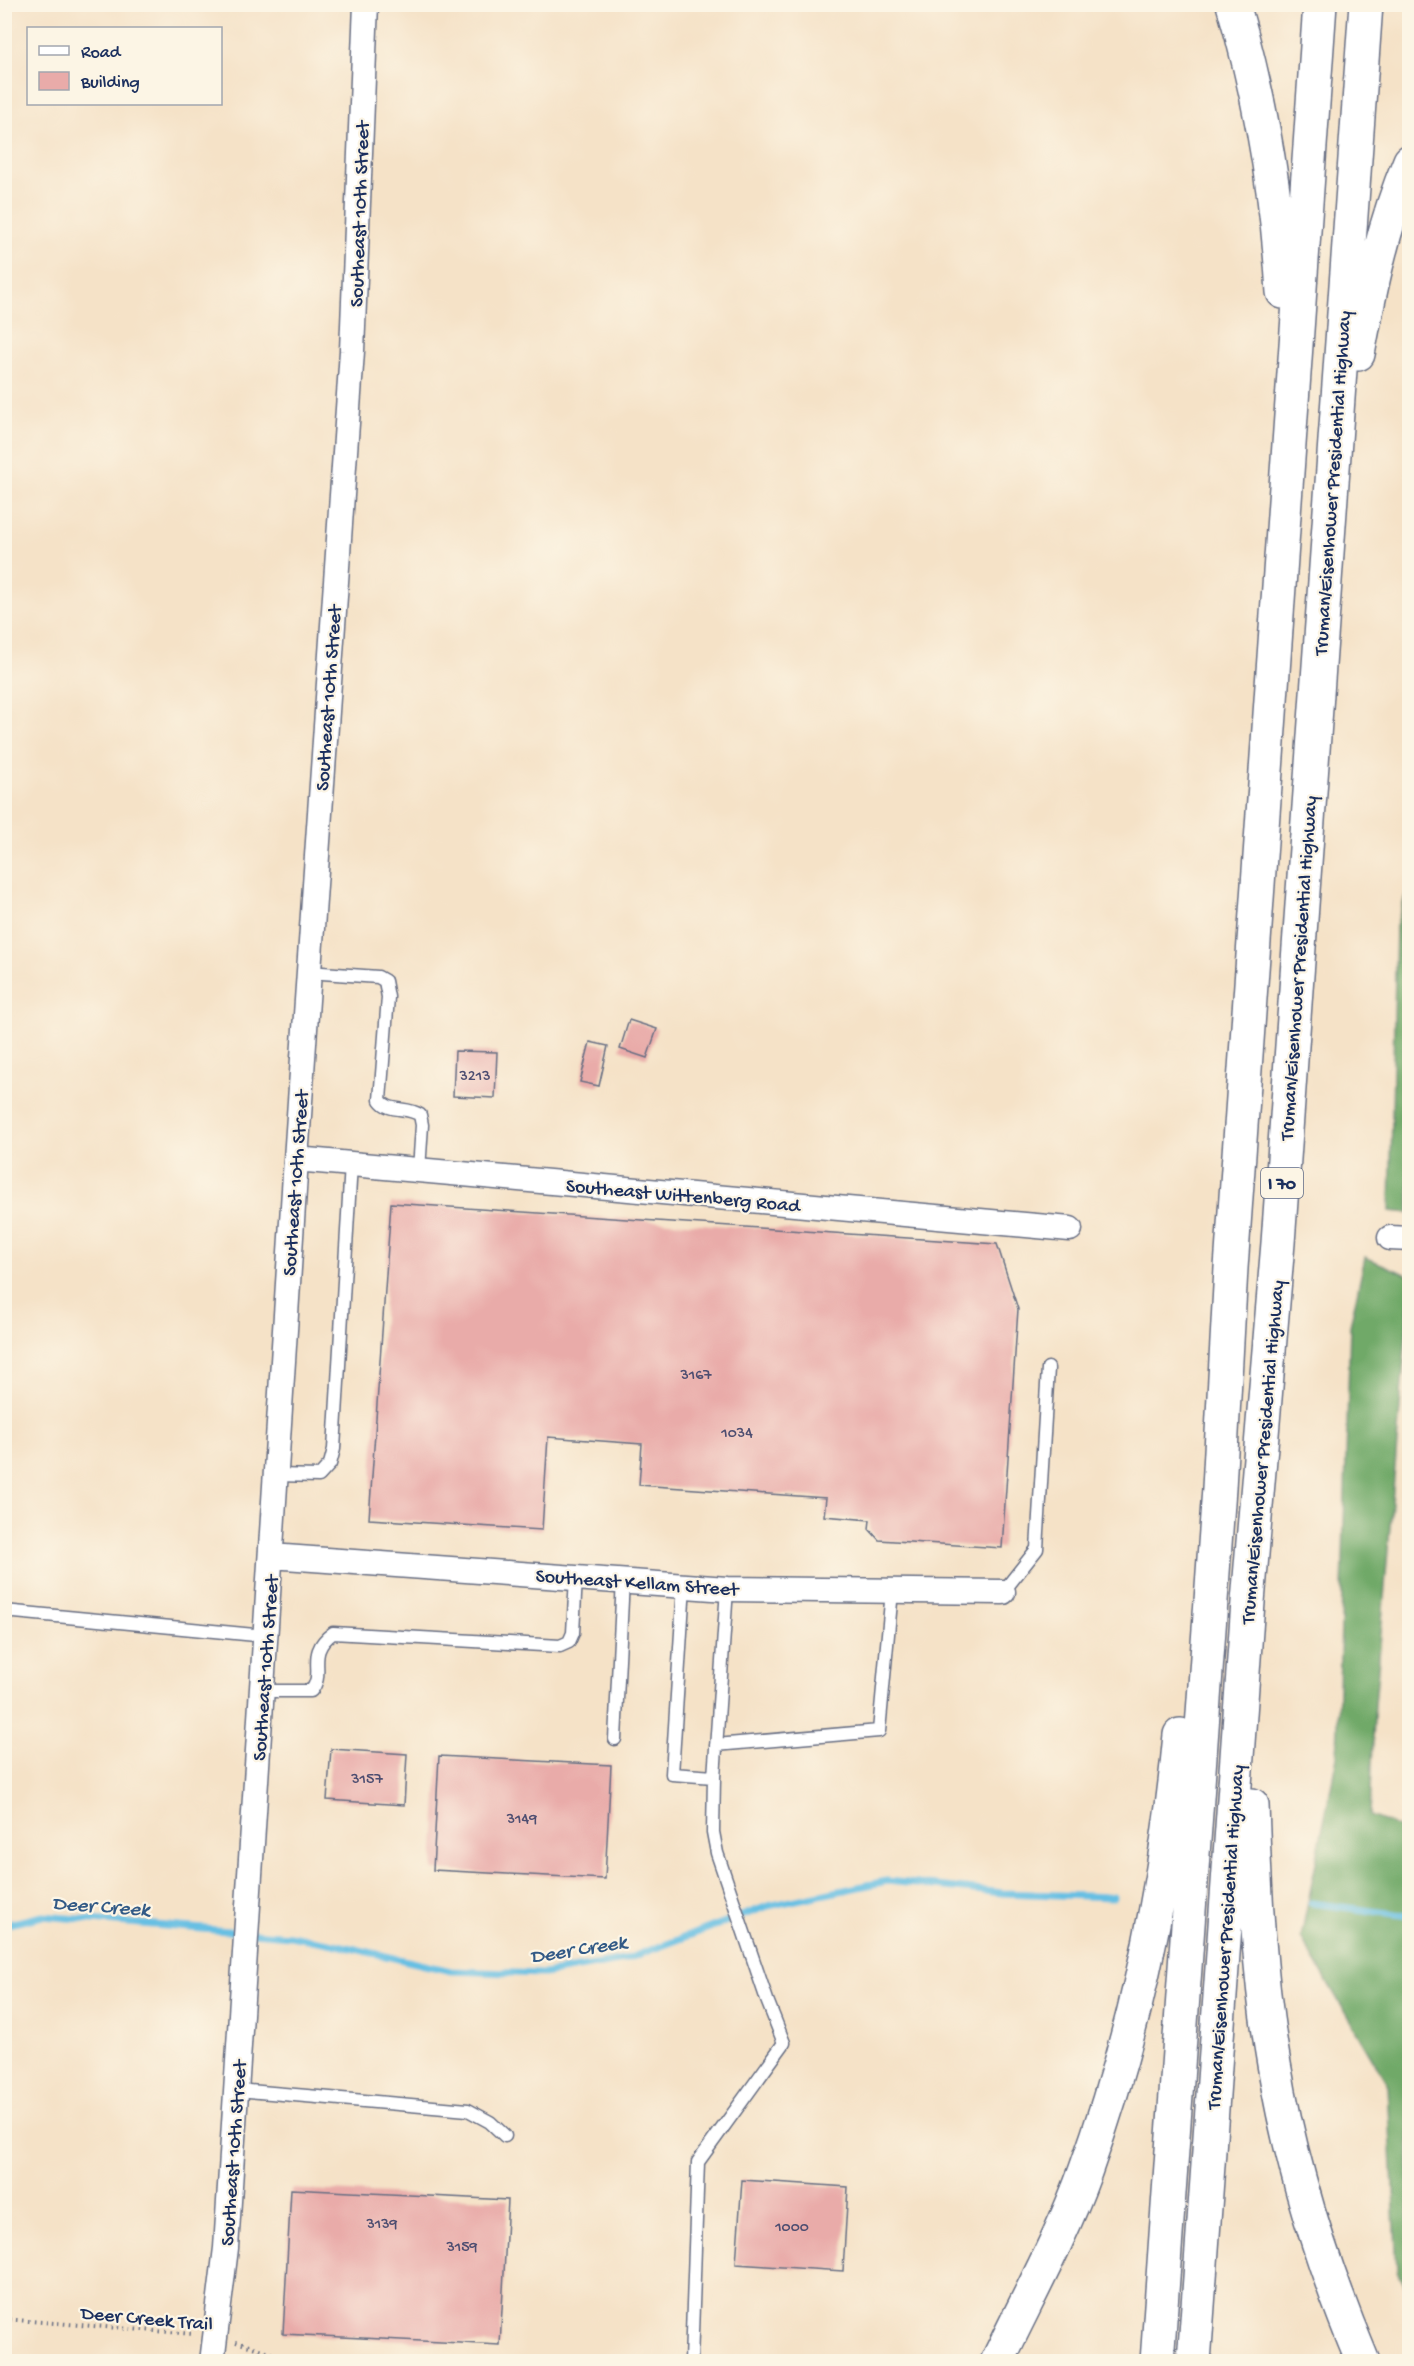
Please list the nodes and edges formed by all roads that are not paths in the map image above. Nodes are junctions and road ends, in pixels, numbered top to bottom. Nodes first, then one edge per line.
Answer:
1 (366, 4) edge
2 (1233, 4) edge
3 (1320, 4) edge
4 (1366, 4) edge
5 (1410, 161) edge
6 (1291, 417) junction
7 (1329, 509) junction
8 (308, 972) junction
9 (296, 1159) junction
10 (351, 1164) junction
11 (419, 1170) junction
12 (1071, 1228) dead end
13 (1048, 1368) dead end
14 (276, 1475) junction
15 (1219, 1488) junction
16 (271, 1556) junction
17 (576, 1577) junction
18 (623, 1580) junction
19 (684, 1585) junction
20 (727, 1589) junction
21 (892, 1591) junction
22 (1003, 1592) joint
23 (1248, 1602) junction
24 (4, 1611) edge
25 (266, 1636) junction
26 (262, 1692) junction
27 (615, 1739) dead end
28 (716, 1745) junction
29 (714, 1778) junction
30 (237, 2090) junction
31 (505, 2136) dead end
32 (212, 2361) edge
33 (691, 2361) edge
34 (997, 2361) edge
35 (1157, 2361) edge
36 (1194, 2361) edge
37 (1363, 2361) edge

1 - 8 street, Southeast 10th Street
2 - 6 highway
3 - 6 highway, Truman/Eisenhower Presidential Highway / I 70
4 - 7 highway, Truman/Eisenhower Presidential Highway / I 70
5 - 7 highway
6 - 15 highway, Truman/Eisenhower Presidential Highway / I 70
7 - 23 highway, Truman/Eisenhower Presidential Highway / I 70
8 - 9 street, Southeast 10th Street
8 - 11 lane
9 - 10 street, Southeast Wittenberg Road
9 - 14 street, Southeast 10th Street
10 - 11 street, Southeast Wittenberg Road
10 - 14 lane
11 - 12 street, Southeast Wittenberg Road
13 - 22 lane
14 - 16 street, Southeast 10th Street
15 - 34 highway
15 - 35 highway, Truman/Eisenhower Presidential Highway / I 70
16 - 17 street, Southeast Kellam Street
16 - 25 street, Southeast 10th Street
17 - 18 street, Southeast Kellam Street
17 - 26 lane
18 - 19 street, Southeast Kellam Street
18 - 27 lane
19 - 20 street, Southeast Kellam Street
19 - 29 lane
20 - 21 street, Southeast Kellam Street
20 - 28 lane
21 - 22 street, Southeast Kellam Street
21 - 28 lane
23 - 36 highway, Truman/Eisenhower Presidential Highway / I 70
23 - 37 highway
24 - 25 lane
25 - 26 street, Southeast 10th Street
26 - 30 street, Southeast 10th Street
28 - 29 lane
29 - 33 lane
30 - 31 lane
30 - 32 street, Southeast 10th Street

